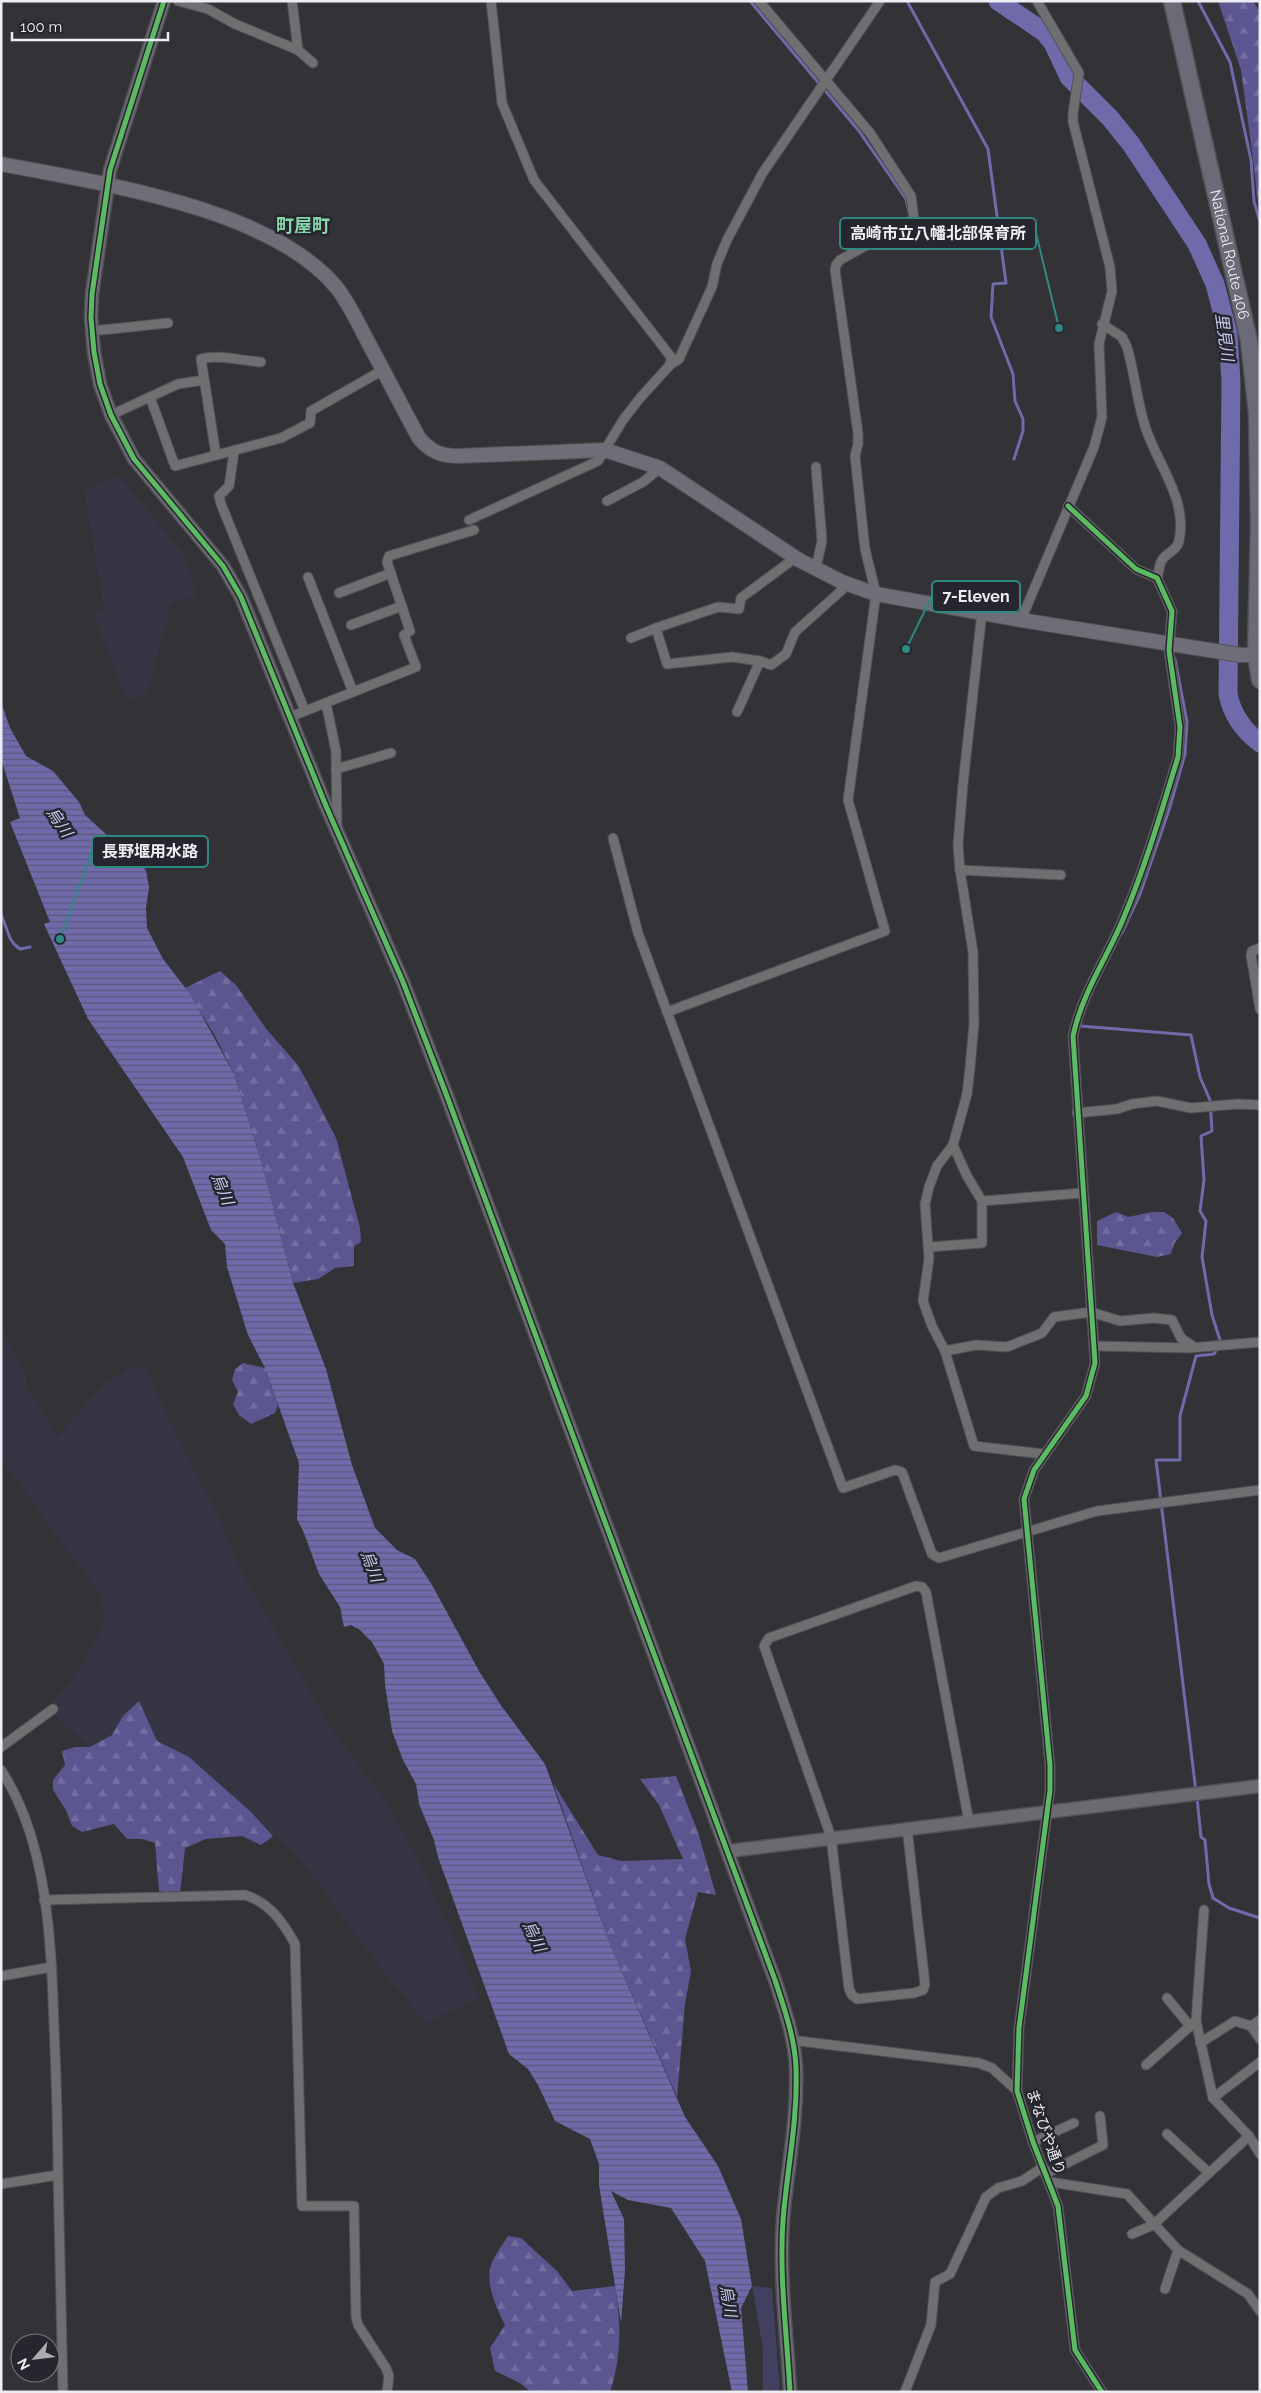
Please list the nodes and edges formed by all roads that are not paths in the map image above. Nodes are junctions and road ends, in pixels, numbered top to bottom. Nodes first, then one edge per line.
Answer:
1 (164, 1) edge
2 (178, 1) edge
3 (292, 1) edge
4 (491, 1) edge
5 (759, 1) edge
6 (880, 1) edge
7 (1037, 1) edge
8 (1172, 1) edge
9 (209, 5) edge
10 (298, 50) junction
11 (313, 63) dead end
12 (825, 80) junction
13 (1, 164) edge
14 (108, 185) junction
15 (168, 323) dead end
16 (1102, 324) junction
17 (92, 331) junction
18 (261, 362) dead end
19 (670, 365) junction
20 (383, 370) junction
21 (204, 380) junction
22 (150, 397) junction
23 (111, 415) junction
24 (606, 450) junction
25 (234, 452) junction
26 (216, 455) junction
27 (816, 467) dead end
28 (660, 468) junction
29 (607, 501) dead end
30 (1068, 506) junction
31 (469, 520) dead end
32 (474, 530) dead end
33 (795, 558) junction
34 (816, 568) junction
35 (391, 573) junction
36 (308, 577) dead end
37 (1157, 578) junction
38 (846, 583) junction
39 (339, 593) dead end
40 (876, 594) junction
41 (402, 606) junction
42 (982, 612) junction
43 (1021, 620) junction
44 (351, 625) dead end
45 (656, 628) junction
46 (631, 638) dead end
47 (1170, 643) junction
48 (1258, 655) edge
49 (760, 661) junction
50 (1260, 680) edge
51 (353, 692) junction
52 (326, 703) junction
53 (305, 711) junction
54 (737, 712) dead end
55 (290, 717) junction
56 (391, 753) dead end
57 (336, 769) junction
58 (338, 832) junction
59 (613, 838) dead end
60 (960, 870) junction
61 (1061, 875) dead end
62 (1260, 948) edge
63 (1260, 1009) edge
64 (667, 1012) junction
65 (1260, 1105) edge
66 (1077, 1113) junction
67 (953, 1145) junction
68 (1083, 1193) junction
69 (982, 1201) junction
70 (929, 1247) junction
71 (1091, 1312) junction
72 (1260, 1342) edge
73 (1094, 1346) junction
74 (1194, 1347) junction
75 (945, 1351) junction
76 (1043, 1454) junction
77 (1260, 1490) edge
78 (1027, 1531) junction
79 (53, 1709) dead end
80 (1, 1747) edge
81 (1, 1770) edge
82 (1260, 1786) edge
83 (1046, 1813) junction
84 (969, 1822) junction
85 (907, 1828) junction
86 (831, 1837) junction
87 (729, 1851) junction
88 (44, 1900) junction
89 (1204, 1910) dead end
90 (52, 1967) junction
91 (1, 1976) edge
92 (1166, 1998) dead end
93 (1260, 2020) edge
94 (1193, 2023) junction
95 (1251, 2026) junction
96 (1260, 2039) edge
97 (791, 2040) junction
98 (1200, 2043) junction
99 (1260, 2062) edge
100 (1146, 2065) dead end
101 (1017, 2091) junction
102 (1213, 2098) junction
103 (1100, 2116) dead end
104 (1074, 2123) dead end
105 (1167, 2134) dead end
106 (1249, 2136) junction
107 (1033, 2142) junction
108 (1260, 2154) edge
109 (1045, 2170) junction
110 (1209, 2174) junction
111 (58, 2175) junction
112 (1050, 2182) junction
113 (1, 2184) edge
114 (1154, 2225) junction
115 (1132, 2234) dead end
116 (1178, 2250) junction
117 (1165, 2290) dead end
118 (1260, 2311) edge
119 (63, 2392) edge
120 (387, 2392) edge
121 (790, 2392) edge
122 (904, 2392) edge
123 (1102, 2392) edge

1 - 14 street
2 - 9 street
3 - 10 street
4 - 19 street
5 - 12 street
6 - 12 street
7 - 16 street
8 - 48 highway, National Route 406
9 - 10 street
10 - 11 street
12 - 19 street
12 - 40 street
13 - 14 main road
14 - 17 street
14 - 20 main road
15 - 17 street
16 - 30 street
16 - 37 street
17 - 23 street
18 - 21 street
19 - 24 street
20 - 24 main road
20 - 25 street
21 - 22 street
21 - 26 street
22 - 23 street
22 - 26 street
23 - 55 street
24 - 28 main road
24 - 31 street
25 - 26 street
25 - 53 street
27 - 34 street
28 - 29 street
28 - 33 main road
30 - 37 street
30 - 43 street
32 - 35 street
33 - 34 main road
33 - 45 street
34 - 38 main road
35 - 39 street
35 - 41 street
36 - 51 street
37 - 47 street, まなびや通り
38 - 40 main road
38 - 49 street
40 - 42 main road
40 - 64 street
41 - 44 street
41 - 51 street
42 - 43 main road
42 - 60 street
43 - 47 main road
45 - 46 street
45 - 49 street
47 - 48 main road
47 - 66 street, まなびや通り
48 - 50 highway
49 - 54 street
51 - 52 street
52 - 53 street
52 - 57 street
53 - 55 street
55 - 58 street
56 - 57 street
57 - 58 street
58 - 87 street
59 - 64 street
60 - 61 street
60 - 67 street
62 - 63 street
64 - 78 street
65 - 66 street
66 - 68 street, まなびや通り
67 - 69 street
67 - 70 street
68 - 69 street
68 - 71 street, まなびや通り
69 - 70 street
70 - 75 street
71 - 73 street, まなびや通り
71 - 74 street
71 - 75 street
72 - 74 street
73 - 74 street
73 - 76 street, まなびや通り
75 - 76 street
76 - 78 street, まなびや通り
77 - 78 street
78 - 83 street, まなびや通り
79 - 80 street
81 - 88 street
82 - 83 street
83 - 84 street
83 - 101 street, まなびや通り
84 - 85 street
84 - 86 street
85 - 86 street
85 - 86 street
86 - 87 street
87 - 97 street
88 - 90 street
88 - 120 street
89 - 94 street
90 - 91 street
90 - 111 street
92 - 94 street
93 - 95 street
94 - 98 street
94 - 100 street
95 - 96 street
95 - 98 street
97 - 101 street
97 - 121 street
98 - 102 street
99 - 102 street
101 - 107 street, まなびや通り
102 - 106 street
103 - 109 street
104 - 107 street
105 - 110 street
106 - 108 street
106 - 110 street
107 - 109 street, まなびや通り
109 - 112 street, まなびや通り
109 - 122 street
110 - 114 street
111 - 113 street
111 - 119 street
112 - 114 street
112 - 123 street, まなびや通り
114 - 115 street
114 - 116 street
116 - 117 street
116 - 118 street

